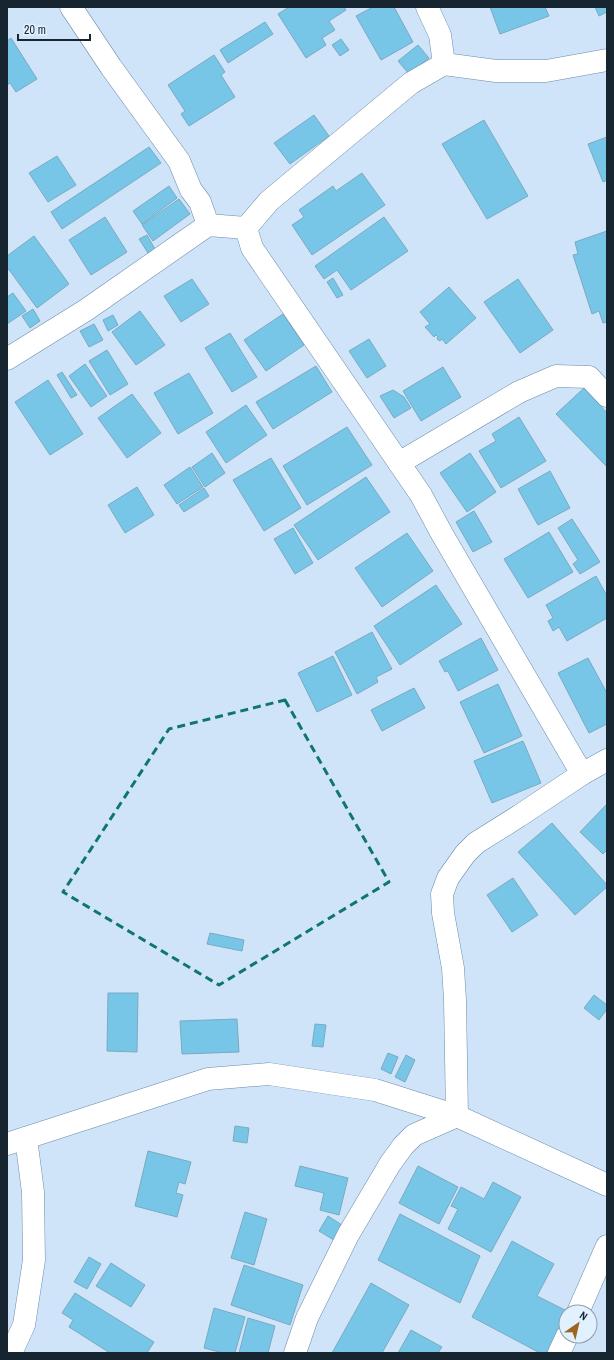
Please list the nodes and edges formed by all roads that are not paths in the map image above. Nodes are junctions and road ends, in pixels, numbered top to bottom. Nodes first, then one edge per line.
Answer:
1 (71, 7) edge
2 (427, 7) edge
3 (607, 60) edge
4 (444, 64) junction
5 (208, 225) junction
6 (246, 228) junction
7 (7, 359) edge
8 (607, 396) edge
9 (399, 463) junction
10 (607, 760) edge
11 (582, 774) junction
12 (457, 1116) junction
13 (16, 1141) edge
14 (607, 1185) edge
15 (607, 1246) edge
16 (582, 1304) edge
17 (11, 1353) edge
18 (295, 1353) edge

1 - 5 street
2 - 4 street
3 - 4 street
4 - 6 street
5 - 6 street
5 - 7 street
6 - 9 street
8 - 9 street
9 - 11 street
10 - 11 street
11 - 12 street
12 - 13 street
12 - 14 street
12 - 18 street
13 - 17 street
15 - 16 street

